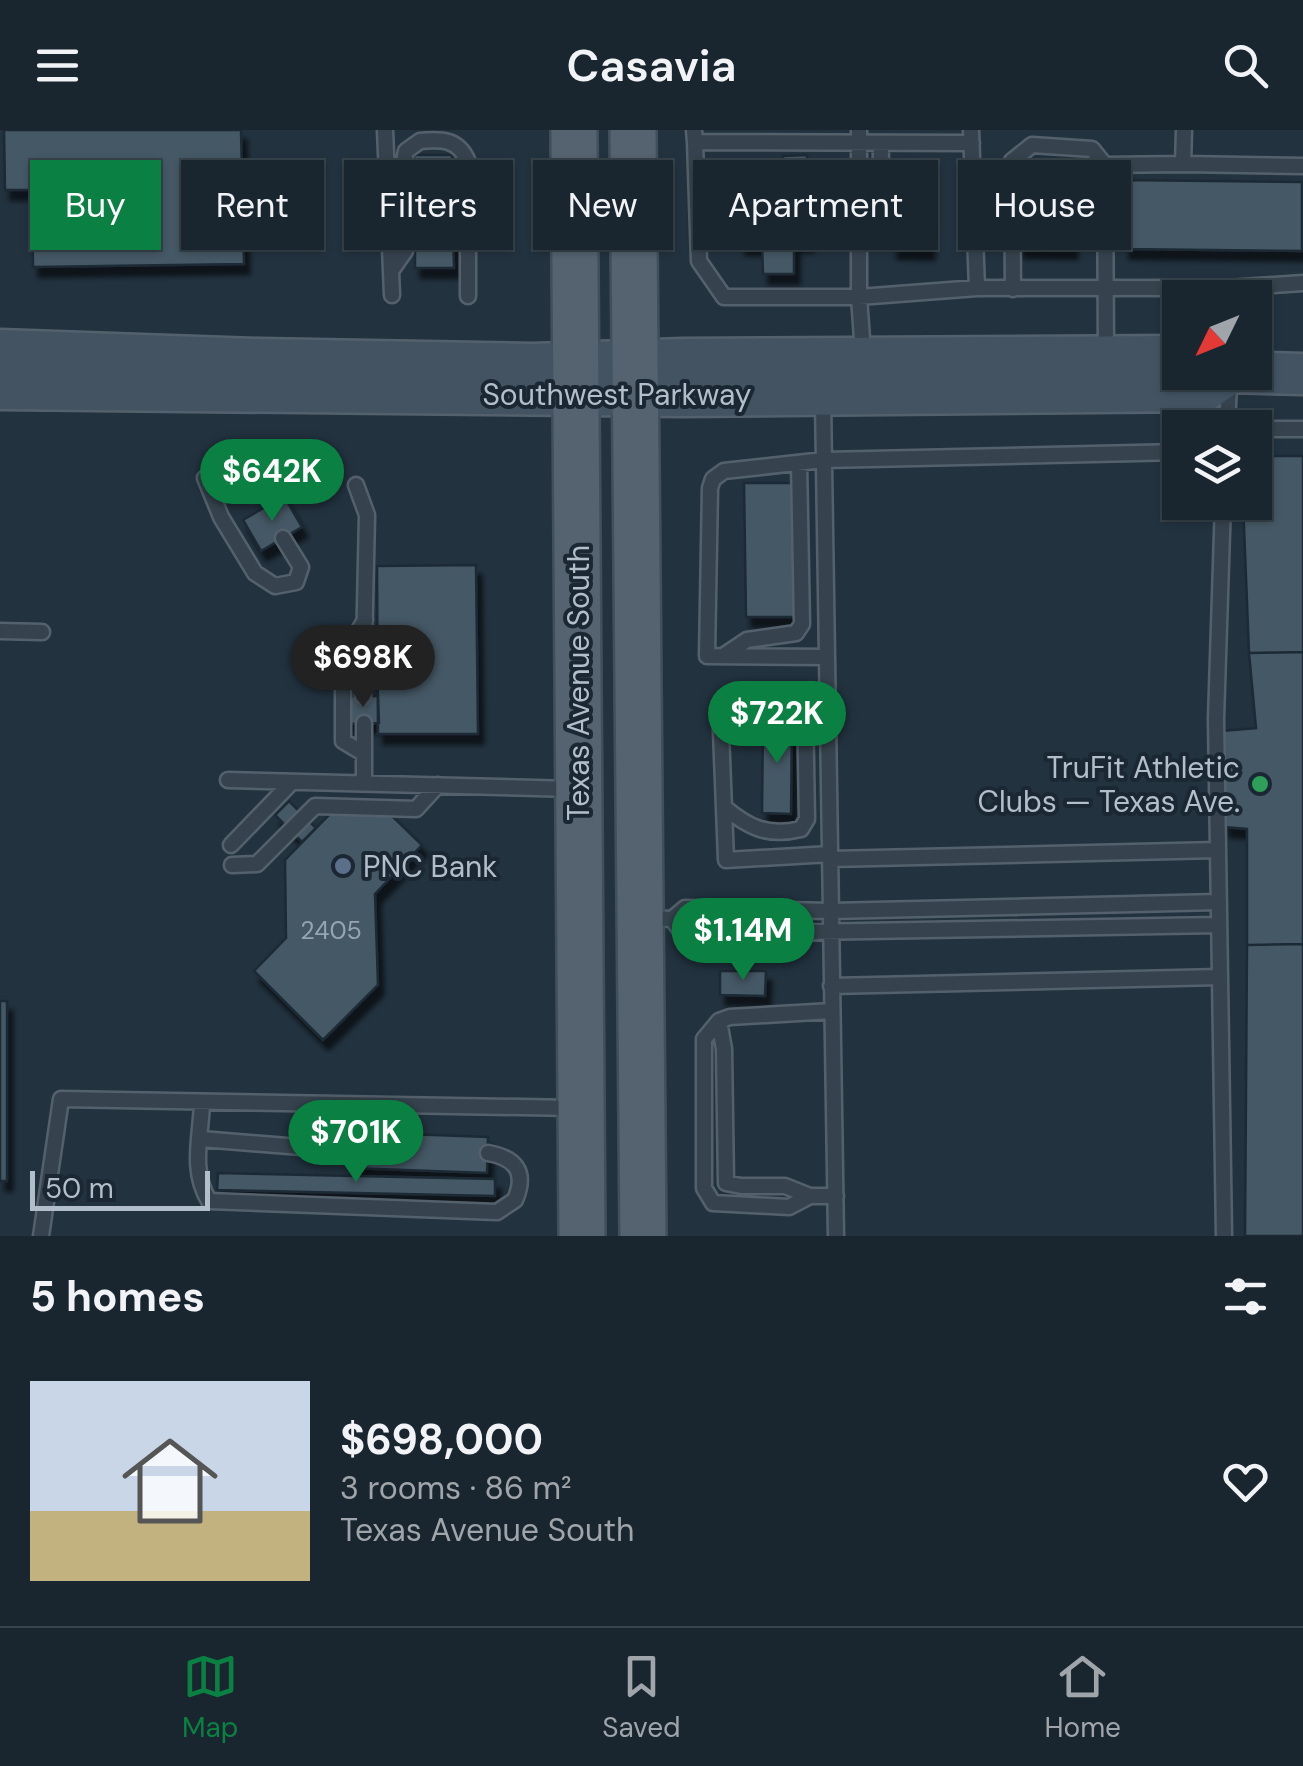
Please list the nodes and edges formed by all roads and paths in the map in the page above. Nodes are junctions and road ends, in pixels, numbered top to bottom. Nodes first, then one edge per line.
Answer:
1 (386, 130) edge
2 (574, 130) edge
3 (633, 130) edge
4 (1184, 130) edge
5 (695, 136) edge
6 (860, 136) edge
7 (972, 137) edge
8 (880, 144) junction
9 (880, 160) edge
10 (1012, 160) edge
11 (1100, 160) edge
12 (1183, 164) junction
13 (1131, 165) edge
14 (1303, 166) edge
15 (860, 250) edge
16 (1013, 250) edge
17 (1105, 250) edge
18 (391, 272) junction
19 (1303, 283) edge
20 (1272, 287) edge
21 (977, 288) junction
22 (1013, 288) junction
23 (1106, 288) junction
24 (1162, 290) edge
25 (392, 295) dead end
26 (468, 296) dead end
27 (859, 297) junction
28 (0, 350) edge
29 (196, 356) junction
30 (1106, 356) junction
31 (1162, 356) edge
32 (863, 358) junction
33 (1272, 374) edge
34 (1303, 374) edge
35 (575, 378) junction
36 (635, 378) junction
37 (0, 389) edge
38 (117, 390) junction
39 (1207, 390) edge
40 (822, 394) junction
41 (1272, 429) edge
42 (1303, 430) edge
43 (1162, 452) edge
44 (824, 460) junction
45 (799, 463) junction
46 (206, 478) dead end
47 (356, 486) dead end
48 (1222, 520) edge
49 (284, 538) dead end
50 (366, 619) junction
51 (0, 631) edge
52 (42, 632) dead end
53 (722, 656) junction
54 (827, 657) junction
55 (363, 696) dead end
56 (805, 704) junction
57 (827, 704) junction
58 (364, 723) dead end
59 (364, 754) junction
60 (228, 780) dead end
61 (292, 782) junction
62 (364, 782) junction
63 (438, 785) junction
64 (578, 789) junction
65 (724, 807) junction
66 (231, 845) dead end
67 (1218, 850) junction
68 (830, 857) junction
69 (232, 865) dead end
70 (1219, 902) junction
71 (831, 911) junction
72 (656, 918) junction
73 (1219, 926) junction
74 (831, 930) junction
75 (1220, 977) junction
76 (831, 986) junction
77 (832, 1010) junction
78 (719, 1021) junction
79 (202, 1102) junction
80 (580, 1108) junction
81 (201, 1139) junction
82 (350, 1151) dead end
83 (488, 1153) dead end
84 (810, 1196) junction
85 (836, 1196) junction
86 (41, 1236) edge
87 (582, 1236) edge
88 (643, 1236) edge
89 (836, 1236) edge
90 (1224, 1236) edge

1 - 18 lane
2 - 35 main road, Texas Avenue South
3 - 36 main road, Texas Avenue South
4 - 12 lane
5 - 6 lane
5 - 27 lane
6 - 8 lane
7 - 8 lane
7 - 21 lane
8 - 9 lane
10 - 11 lane
12 - 13 lane
12 - 14 lane
15 - 27 lane
16 - 22 lane
17 - 23 lane
18 - 25 lane
18 - 26 lane
19 - 20 lane
21 - 22 lane
21 - 27 lane
22 - 23 lane
23 - 24 lane
23 - 30 lane
27 - 32 lane
28 - 29 main road, Southwest Parkway
29 - 35 main road, Southwest Parkway
29 - 38 main road
30 - 31 main road, Southwest Parkway
30 - 32 main road, Southwest Parkway
32 - 36 main road, Southwest Parkway
33 - 34 main road, Southwest Parkway
35 - 36 main road, Southwest Parkway
35 - 38 main road, Southwest Parkway
35 - 64 main road, Texas Avenue South
36 - 40 main road, Southwest Parkway
36 - 72 main road, Texas Avenue South
37 - 38 main road, Southwest Parkway
39 - 40 main road, Southwest Parkway
40 - 44 lane
41 - 42 lane
43 - 44 lane
44 - 45 lane
44 - 54 lane
45 - 53 lane
45 - 53 lane
46 - 49 lane
47 - 50 lane
48 - 67 lane
50 - 55 lane
50 - 59 lane
51 - 52 lane
53 - 54 lane
54 - 57 lane
56 - 57 lane
56 - 65 lane
56 - 65 lane
57 - 68 lane
58 - 59 lane
59 - 62 lane
60 - 61 lane
61 - 62 lane
61 - 66 lane
62 - 63 lane
63 - 64 lane
63 - 69 lane
64 - 80 main road, Texas Avenue South
65 - 68 lane
67 - 68 lane
67 - 70 lane
68 - 71 lane
70 - 71 lane
70 - 73 lane
71 - 72 lane
71 - 74 lane
72 - 74 lane
72 - 88 main road, Texas Avenue South
73 - 74 lane
73 - 75 lane
74 - 76 lane
75 - 76 lane
75 - 90 lane
76 - 77 lane
77 - 78 lane
77 - 85 lane
78 - 84 lane
78 - 84 lane
79 - 80 lane
79 - 81 lane
79 - 86 lane
80 - 87 main road, Texas Avenue South
81 - 82 lane
81 - 83 lane
84 - 85 lane
85 - 89 lane

